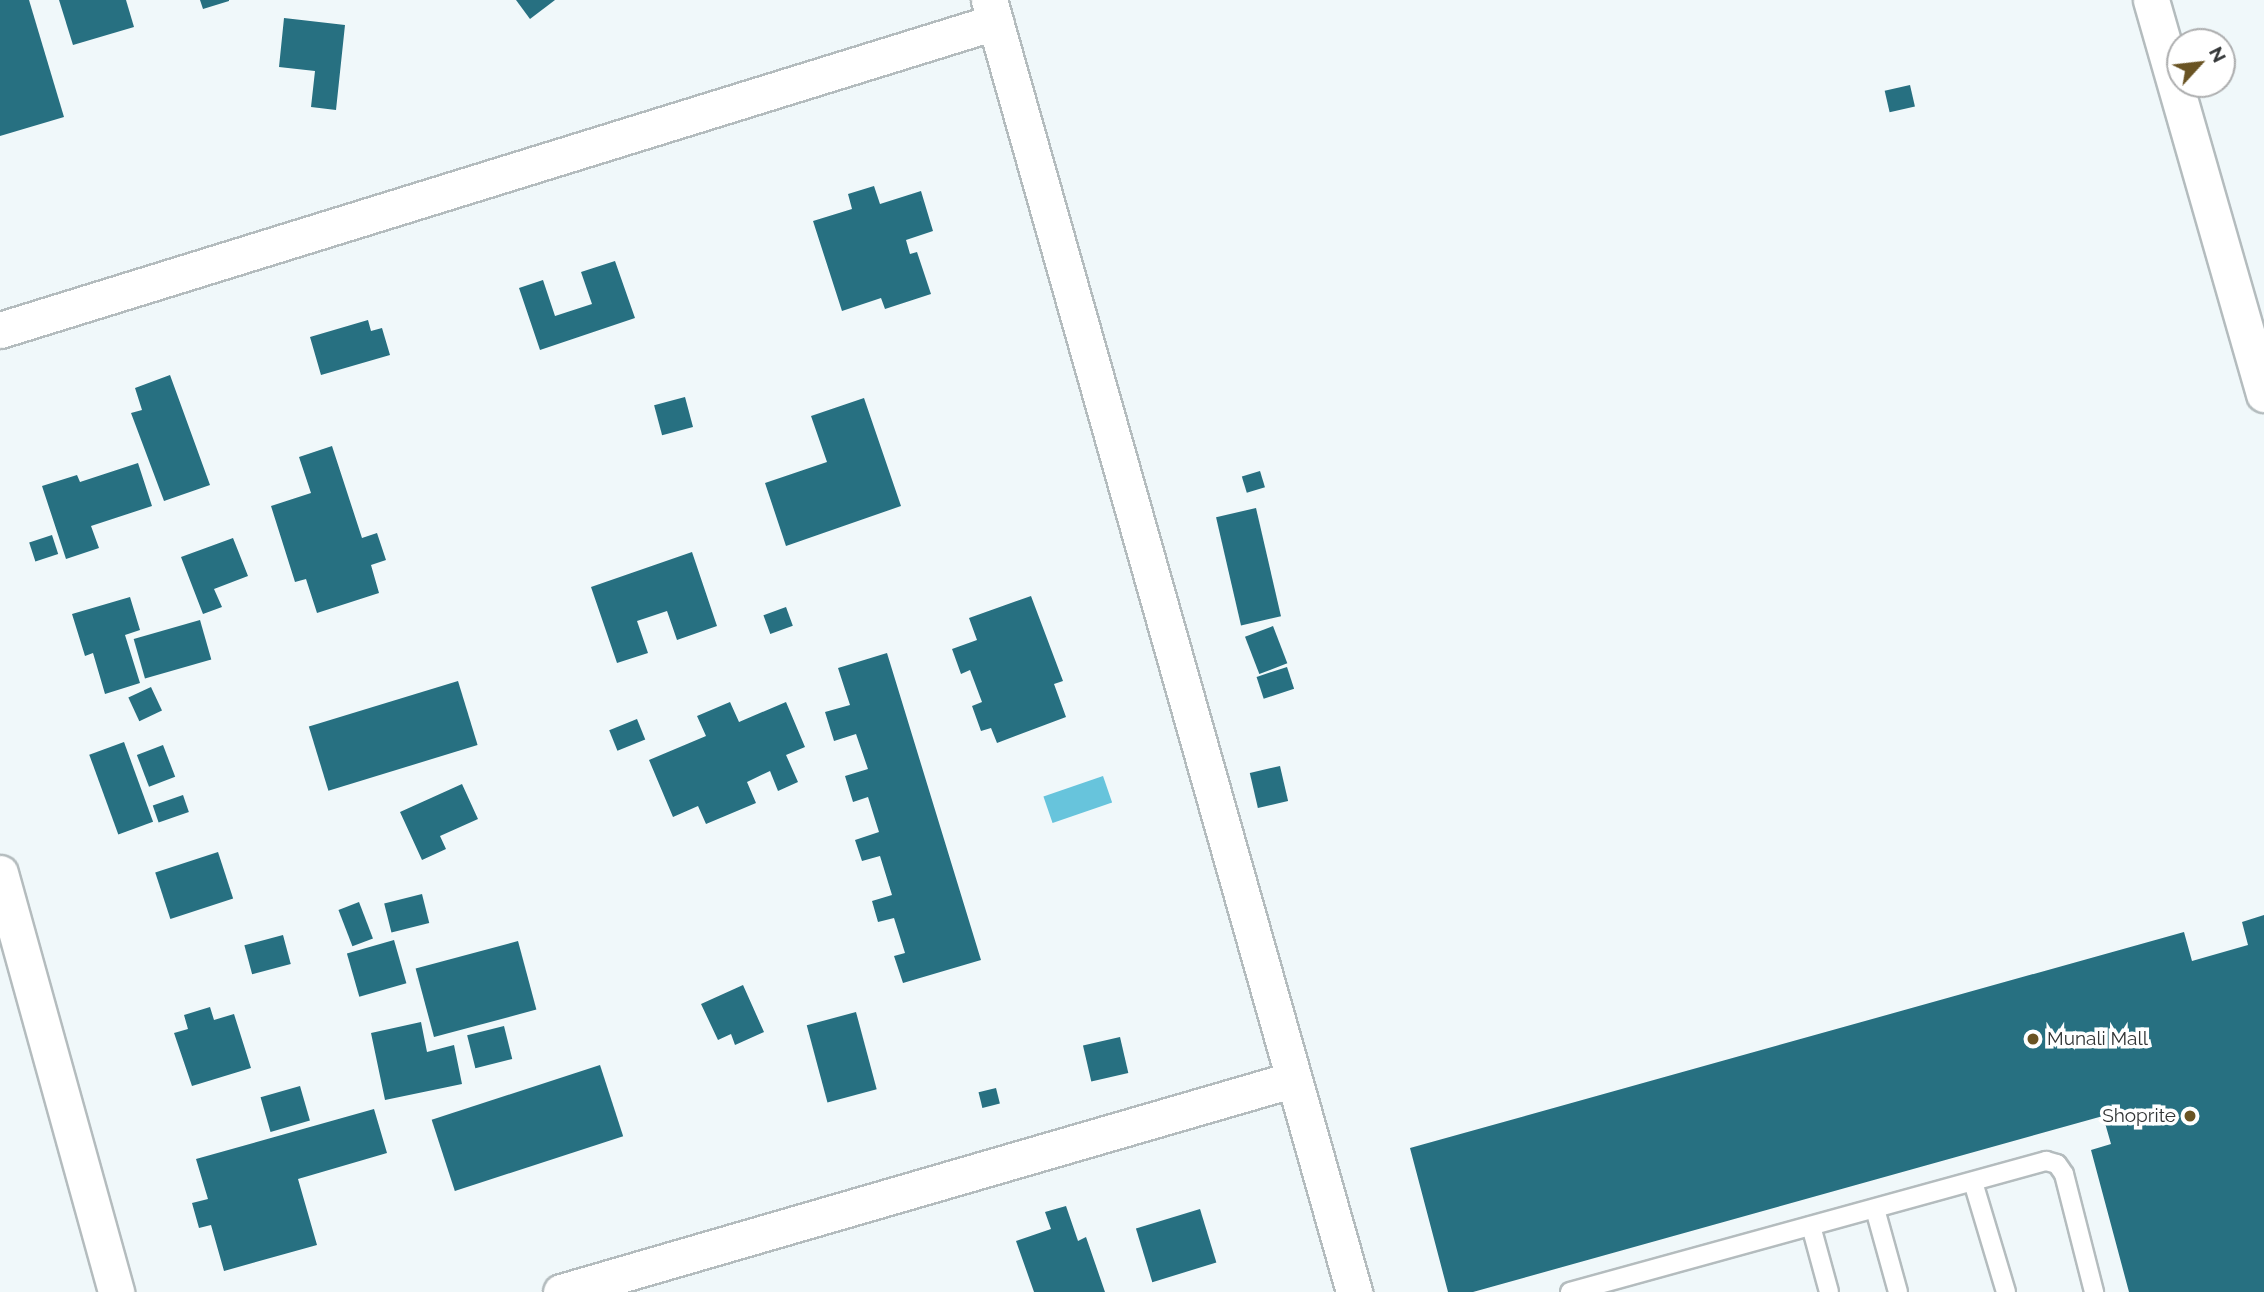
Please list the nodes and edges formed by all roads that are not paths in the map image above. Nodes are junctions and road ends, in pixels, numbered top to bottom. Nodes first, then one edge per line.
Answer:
1 (2151, 0) edge
2 (992, 11) edge
3 (0, 330) edge
4 (2264, 394) edge
5 (0, 873) edge
6 (1291, 1080) junction
7 (1973, 1182) junction
8 (1875, 1209) junction
9 (1811, 1226) junction
10 (116, 1292) edge
11 (561, 1292) edge
12 (1354, 1292) edge
13 (1570, 1292) edge
14 (1829, 1292) edge
15 (1898, 1292) edge
16 (2006, 1292) edge
17 (2094, 1292) edge

1 - 4 street
2 - 3 street
2 - 6 street
5 - 10 street
6 - 11 street
6 - 12 street
7 - 8 lane
7 - 16 lane
7 - 17 lane
8 - 9 lane
8 - 15 lane
9 - 13 lane
9 - 14 lane

